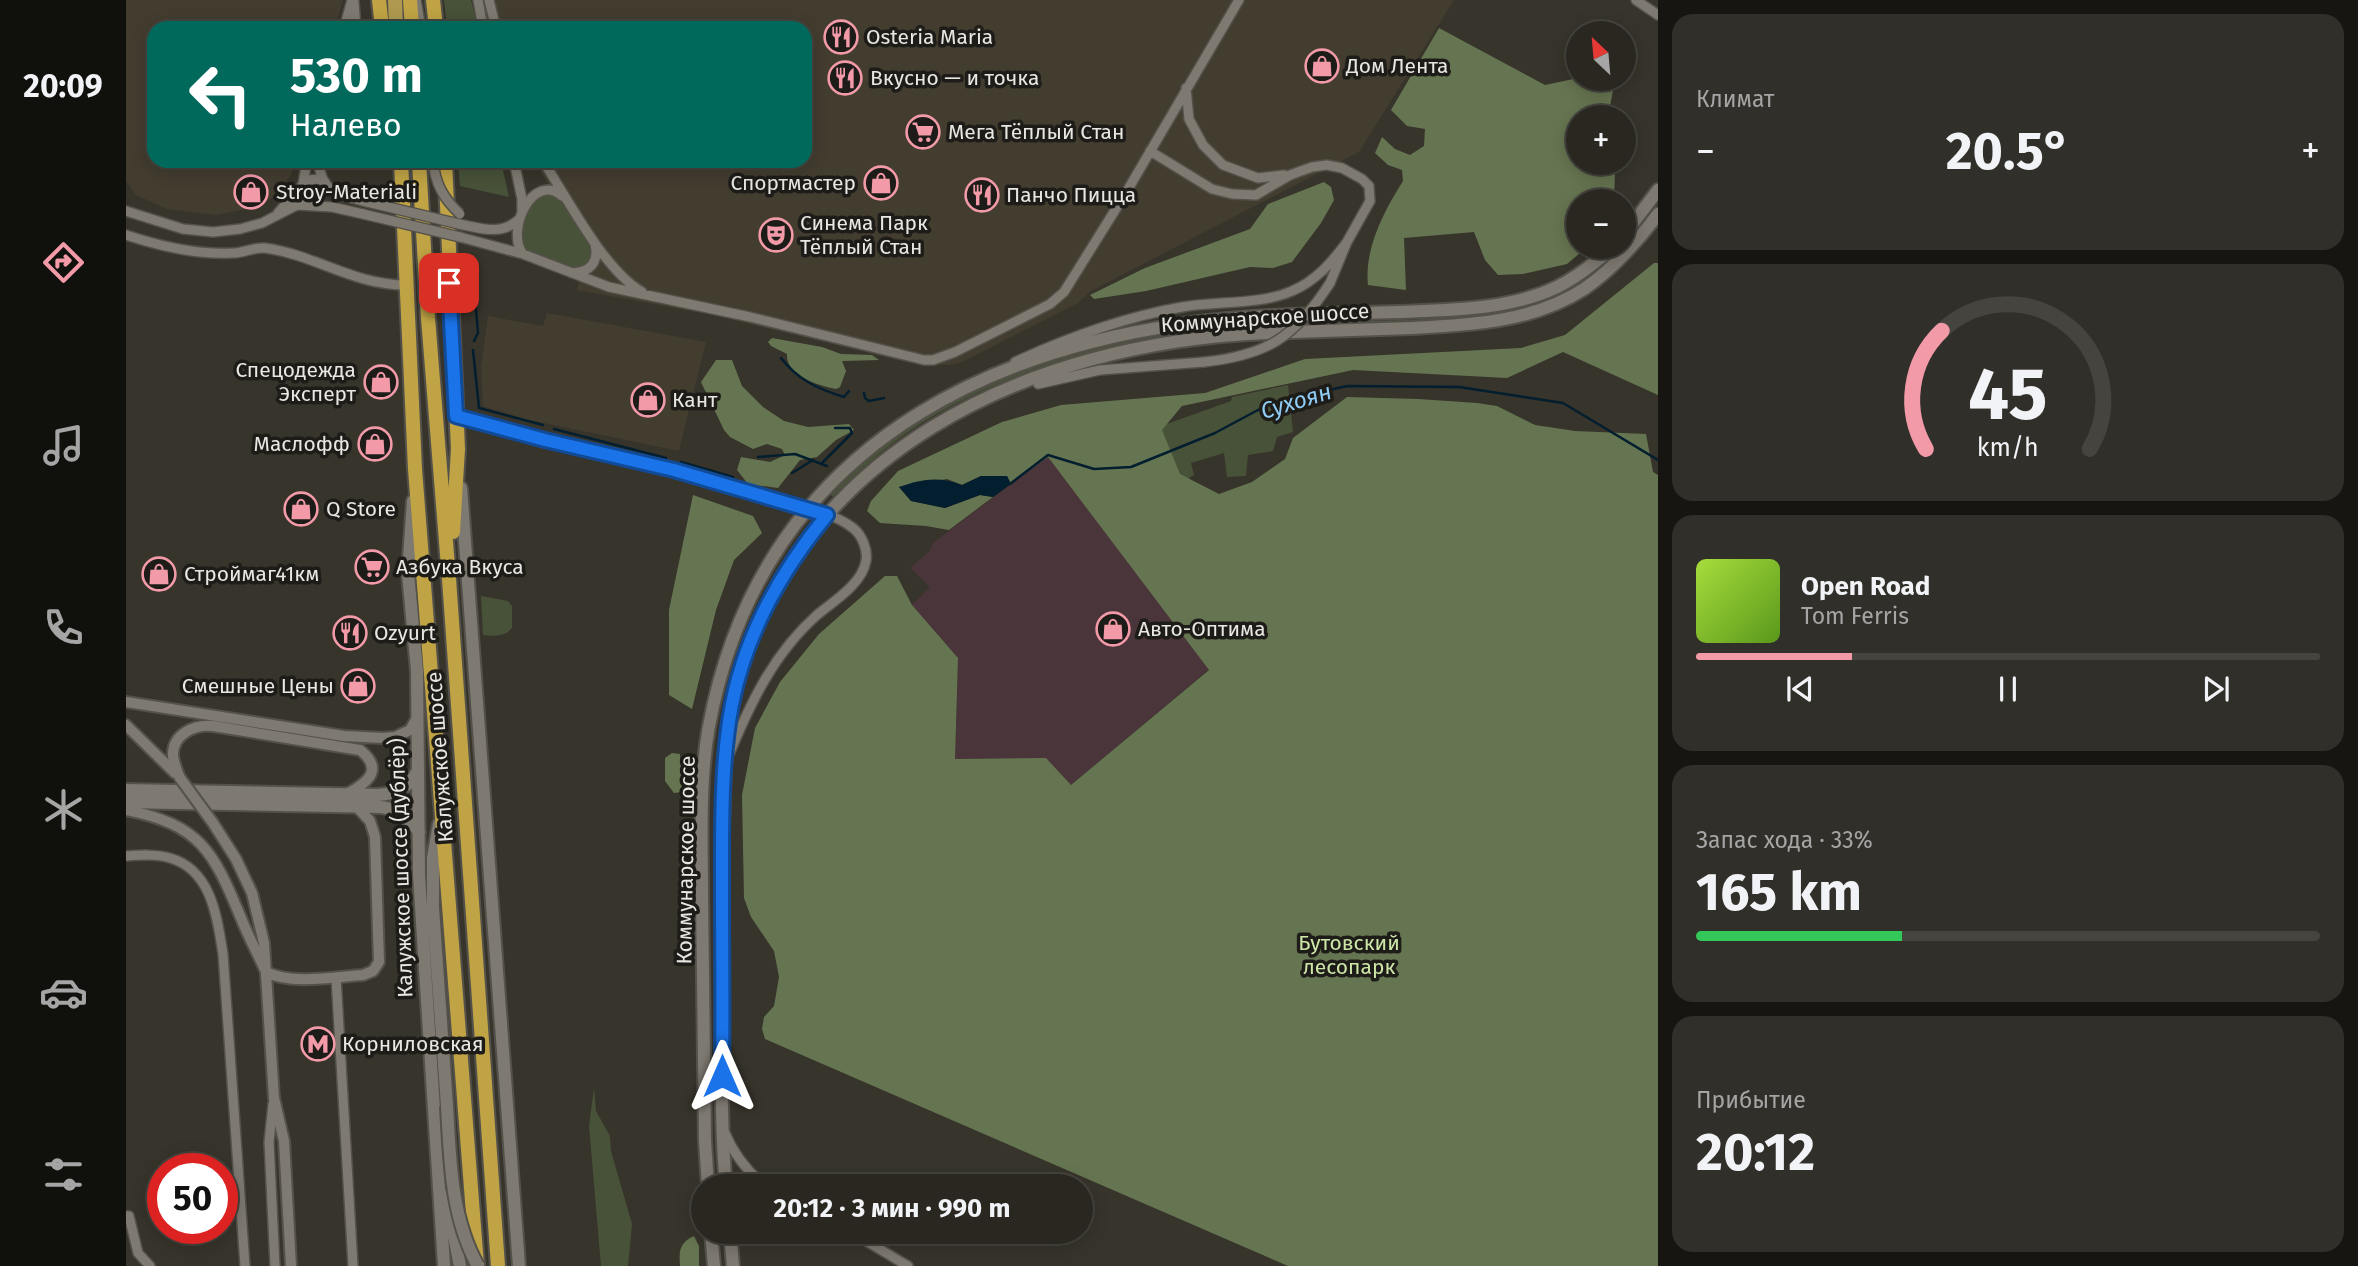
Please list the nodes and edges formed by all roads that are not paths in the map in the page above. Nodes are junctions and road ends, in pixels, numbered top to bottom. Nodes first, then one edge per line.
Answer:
1 (353, 0) edge
2 (379, 0) edge
3 (395, 0) edge
4 (410, 0) edge
5 (416, 0) edge
6 (433, 0) edge
7 (478, 0) edge
8 (489, 0) edge
9 (1239, 0) edge
10 (1636, 0) edge
11 (1658, 15) edge
12 (346, 21) edge
13 (355, 21) edge
14 (381, 21) edge
15 (396, 21) edge
16 (412, 21) edge
17 (420, 21) edge
18 (435, 21) edge
19 (482, 21) edge
20 (494, 21) edge
21 (1186, 88) junction
22 (1150, 151) junction
23 (306, 168) edge
24 (320, 168) edge
25 (395, 168) edge
26 (401, 168) edge
27 (419, 168) edge
28 (434, 168) edge
29 (445, 168) edge
30 (515, 168) edge
31 (547, 168) edge
32 (1290, 175) junction
33 (303, 185) junction
34 (327, 185) junction
35 (1658, 190) edge
36 (402, 191) junction
37 (570, 205) junction
38 (313, 206) junction
39 (126, 211) edge
40 (1658, 215) edge
41 (275, 217) junction
42 (521, 217) junction
43 (460, 219) junction
44 (1636, 219) edge
45 (126, 235) edge
46 (595, 242) junction
47 (1347, 242) junction
48 (523, 254) junction
49 (1598, 259) edge
50 (566, 272) junction
51 (406, 285) junction
52 (647, 295) junction
53 (970, 384) junction
54 (982, 399) junction
55 (456, 416) junction
56 (458, 449) junction
57 (415, 469) junction
58 (807, 509) junction
59 (827, 515) junction
60 (449, 579) junction
61 (126, 702) edge
62 (418, 711) junction
63 (126, 725) edge
64 (725, 765) junction
65 (419, 766) junction
66 (180, 778) junction
67 (126, 790) edge
68 (348, 794) junction
69 (126, 802) edge
70 (357, 807) junction
71 (126, 810) edge
72 (442, 814) junction
73 (419, 832) junction
74 (126, 856) edge
75 (266, 972) junction
76 (336, 977) junction
77 (274, 1098) junction
78 (722, 1124) junction
79 (435, 1141) junction
80 (747, 1170) junction
81 (707, 1174) edge
82 (725, 1174) edge
83 (727, 1174) edge
84 (752, 1174) edge
85 (126, 1216) edge
86 (712, 1244) edge
87 (731, 1244) edge
88 (871, 1244) edge
89 (291, 1263) edge
90 (245, 1264) edge
91 (150, 1266) edge
92 (275, 1266) edge
93 (353, 1266) edge
94 (444, 1266) edge
95 (460, 1266) edge
96 (477, 1266) edge
97 (498, 1266) edge
98 (519, 1266) edge
99 (714, 1266) edge
100 (733, 1266) edge
101 (908, 1266) edge

1 - 12 street
1 - 13 street
2 - 14 highway
3 - 15 main road
4 - 16 highway
5 - 17 street
6 - 18 highway
7 - 19 street
8 - 20 street
9 - 21 street
10 - 11 street
21 - 22 street
21 - 32 street
22 - 32 street
22 - 52 street
23 - 33 street
24 - 34 street
25 - 36 street
26 - 36 highway, Калужское шоссе
27 - 60 highway, Калужское шоссе
28 - 43 street, bridge
29 - 55 highway
30 - 42 street
31 - 37 street
32 - 47 street
33 - 34 street
33 - 38 street
33 - 41 street
34 - 38 street
34 - 43 street, bridge
35 - 44 main road
36 - 51 highway, Калужское шоссе
37 - 42 street
37 - 46 street
38 - 41 street
38 - 48 street, bridge
39 - 41 street
40 - 54 main road, Коммунарское шоссе
42 - 43 street
42 - 48 street
45 - 51 street
46 - 50 street
46 - 52 street
47 - 53 street
47 - 54 street, bridge
48 - 50 street
49 - 53 main road, Коммунарское шоссе
50 - 52 street
51 - 57 highway, Калужское шоссе
53 - 58 main road, Коммунарское шоссе
54 - 59 main road, Коммунарское шоссе
55 - 56 highway
55 - 58 street
56 - 60 highway
56 - 98 main road
57 - 62 main road, Калужское шоссе (дублёр)
57 - 72 highway, Калужское шоссе
58 - 59 street
58 - 81 main road, Коммунарское шоссе
59 - 64 main road, Коммунарское шоссе
59 - 64 street
60 - 97 highway, Калужское шоссе
61 - 62 street
62 - 65 main road, Калужское шоссе (дублёр)
63 - 66 street
64 - 78 main road, Коммунарское шоссе
65 - 68 main road
65 - 73 main road, Калужское шоссе (дублёр)
66 - 68 street
66 - 75 street, bridge
67 - 68 main road
69 - 70 main road
70 - 73 main road
70 - 76 street
71 - 75 street
72 - 96 highway, Калужское шоссе
72 - 96 main road, bridge
73 - 79 main road, Калужское шоссе (дублёр)
74 - 90 street
75 - 76 street
75 - 77 street
76 - 93 street
77 - 89 street
77 - 92 street
78 - 80 street
78 - 82 main road, Коммунарское шоссе
79 - 94 main road, Калужское шоссе (дублёр)
79 - 95 main road
80 - 83 street
80 - 84 street
85 - 91 street
86 - 99 main road
87 - 100 main road
88 - 101 street

